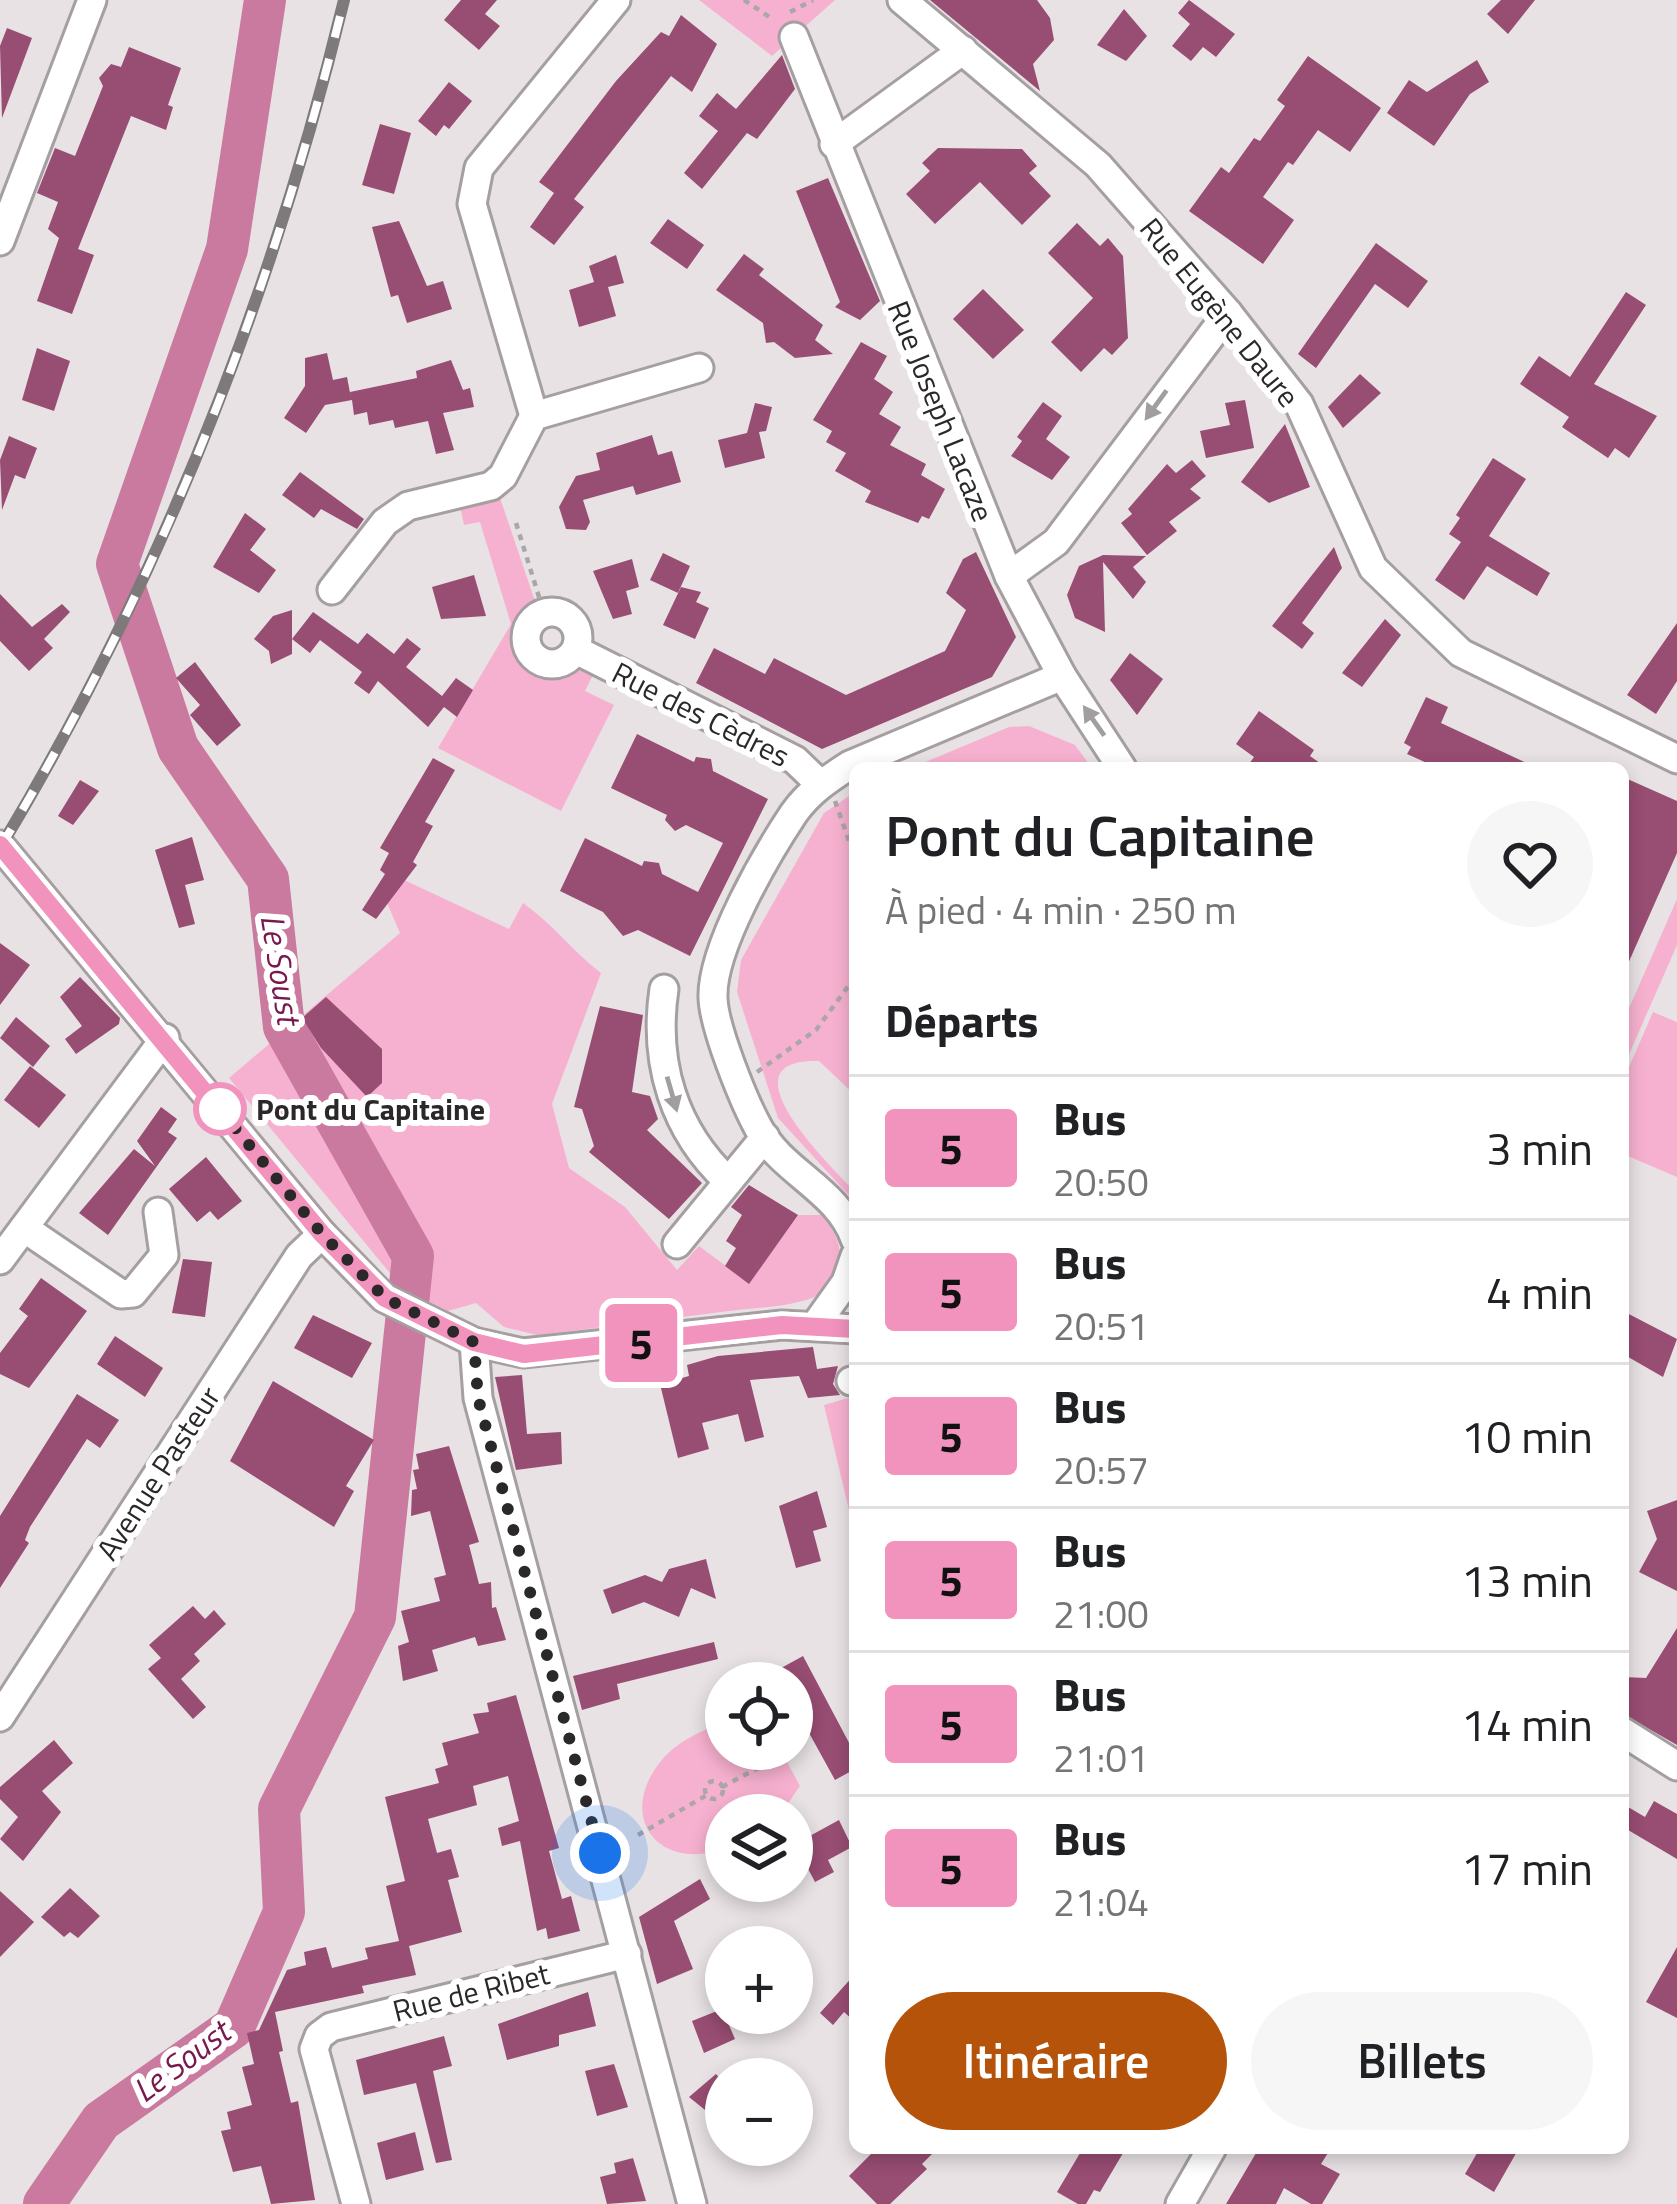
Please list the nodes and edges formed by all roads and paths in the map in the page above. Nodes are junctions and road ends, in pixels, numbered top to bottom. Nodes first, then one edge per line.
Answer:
1 (92, 0) edge
2 (616, 0) edge
3 (744, 0) edge
4 (902, 0) edge
5 (794, 37) joint
6 (964, 50) junction
7 (834, 144) junction
8 (0, 241) edge
9 (1228, 313) junction
10 (699, 368) dead end
11 (534, 416) junction
12 (516, 523) dead end
13 (1009, 576) junction
14 (332, 590) dead end
15 (544, 613) junction
16 (576, 650) junction
17 (1062, 676) junction
18 (1677, 759) edge
19 (857, 762) edge
20 (1118, 762) edge
21 (849, 766) edge
22 (820, 784) junction
23 (849, 840) edge
24 (0, 845) edge
25 (849, 985) edge
26 (664, 989) dead end
27 (165, 1038) junction
28 (739, 1079) junction
29 (765, 1137) junction
30 (728, 1181) junction
31 (158, 1213) dead end
32 (24, 1228) junction
33 (849, 1228) edge
34 (322, 1234) junction
35 (677, 1244) dead end
36 (0, 1260) edge
37 (849, 1273) edge
38 (816, 1324) junction
39 (849, 1328) edge
40 (474, 1342) junction
41 (0, 1718) edge
42 (1629, 1736) edge
43 (1677, 1766) edge
44 (754, 1770) edge
45 (722, 1787) junction
46 (707, 1794) edge
47 (720, 1794) edge
48 (705, 1796) edge
49 (638, 1835) dead end
50 (627, 1954) junction
51 (1209, 2154) edge
52 (356, 2204) edge
53 (692, 2204) edge
54 (1180, 2204) edge

1 - 8 street
2 - 11 street
3 - 5 path
4 - 6 street, Rue Eugène Daure
5 - 7 street, Rue Joseph Lacaze
6 - 7 street
6 - 9 street, Rue Eugène Daure
7 - 13 street, Rue Joseph Lacaze
9 -> 13 street
9 - 18 street, Rue Eugène Daure
10 - 11 street
11 - 14 street
12 - 15 path
13 - 17 street, Rue Joseph Lacaze
15 - 16 street, Rue des Cèdres
15 - 16 street, Rue des Cèdres
16 - 22 street, Rue des Cèdres
17 - 19 street
20 -> 17 street, Rue Joseph Lacaze
21 - 22 street
22 - 23 path
22 - 28 street
24 - 27 street
25 - 28 path
26 -> 30 street
27 - 32 street
27 - 34 street
28 - 29 street
29 - 30 street
29 - 33 street
30 - 35 street
31 - 32 street
32 - 36 street
34 - 40 street
34 - 41 street, Avenue Pasteur
37 - 38 street
38 - 39 street
38 - 40 street
40 - 50 street
42 - 43 street
44 - 45 path
45 - 46 path
45 - 47 path
48 - 49 path
50 - 52 street, Rue de Ribet
50 - 53 street
51 - 54 street

